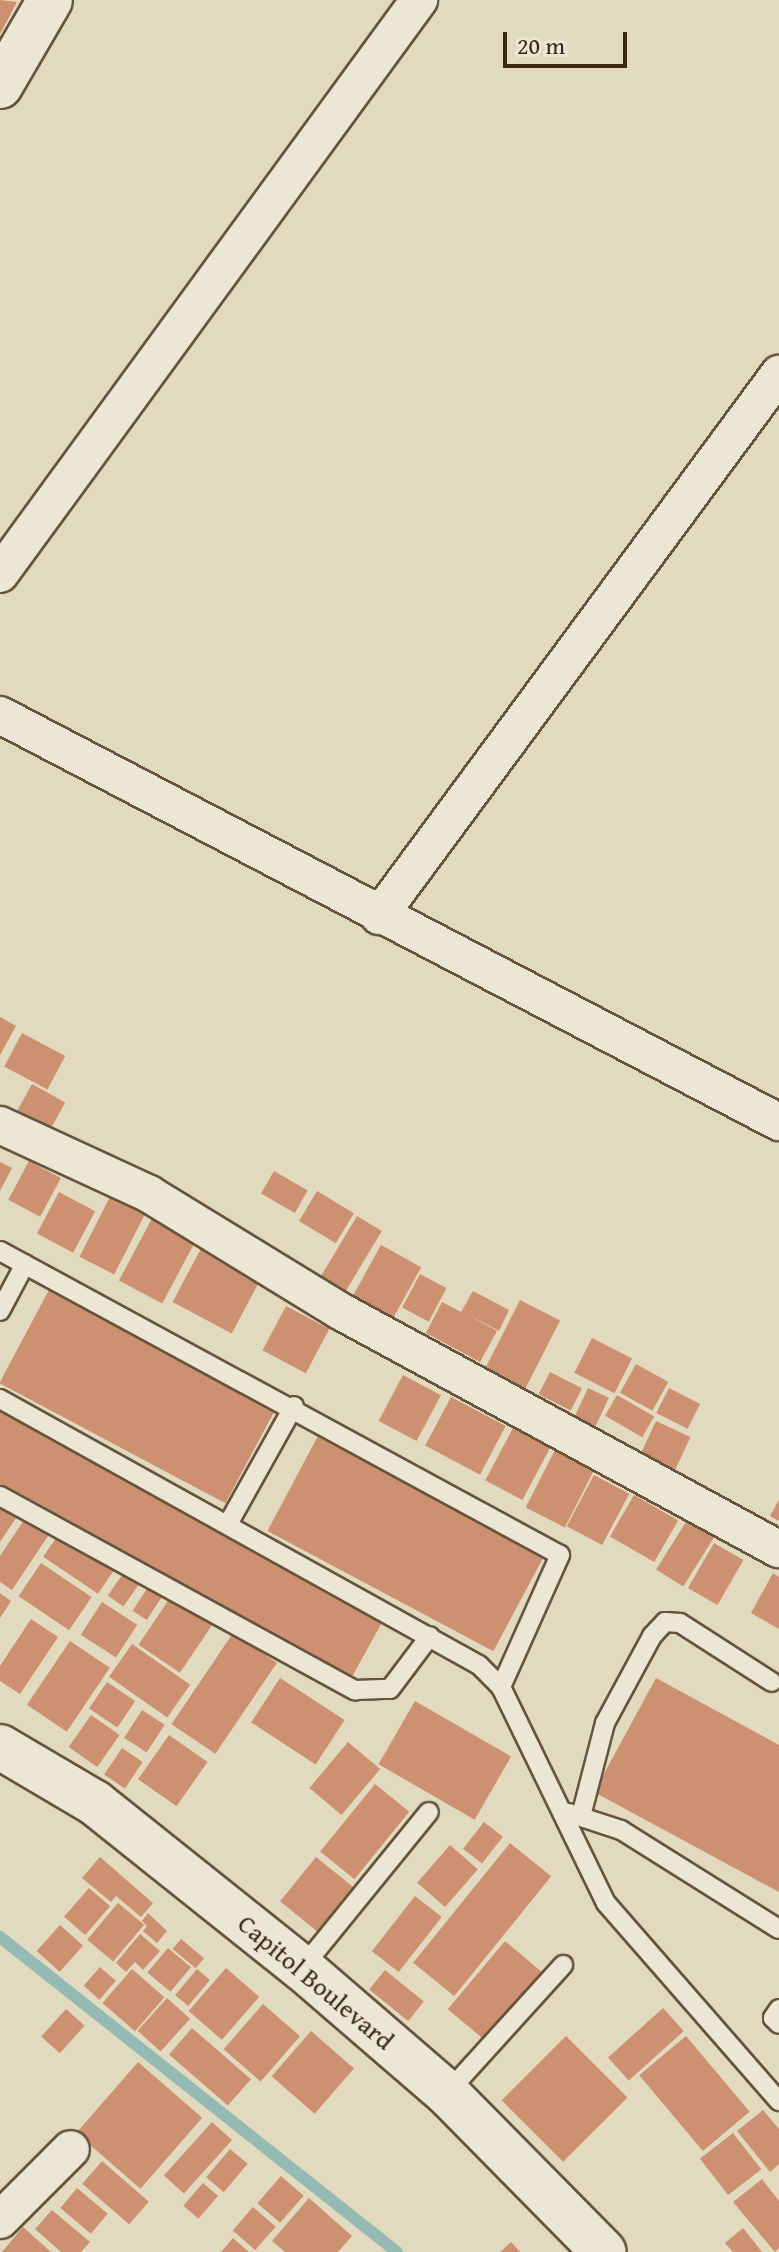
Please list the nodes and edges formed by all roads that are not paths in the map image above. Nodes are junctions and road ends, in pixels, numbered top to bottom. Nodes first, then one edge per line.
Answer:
1 (50, 0) edge
2 (419, 0) edge
3 (0, 86) edge
4 (779, 374) edge
5 (0, 574) edge
6 (0, 715) edge
7 (379, 916) junction
8 (779, 1122) edge
9 (0, 1125) edge
10 (0, 1251) edge
11 (25, 1264) junction
12 (0, 1311) edge
13 (0, 1399) edge
14 (294, 1406) junction
15 (0, 1496) edge
16 (228, 1524) junction
17 (779, 1549) edge
18 (430, 1636) junction
19 (772, 1682) dead end
20 (501, 1687) junction
21 (0, 1747) edge
22 (429, 1812) dead end
23 (562, 1812) junction
24 (581, 1816) junction
25 (779, 1929) edge
26 (563, 1965) dead end
27 (302, 1968) junction
28 (779, 2009) edge
29 (779, 2024) edge
30 (447, 2093) junction
31 (779, 2101) edge
32 (71, 2149) dead end
33 (0, 2220) edge
34 (604, 2252) edge

1 - 3 main road
2 - 5 street
4 - 7 street
6 - 7 street
7 - 8 street
9 - 17 street
10 - 11 lane
11 - 12 lane
11 - 14 lane
13 - 16 lane
14 - 16 lane
14 - 20 lane
15 - 18 lane
16 - 18 lane
18 - 20 lane
19 - 24 lane
20 - 23 lane
21 - 27 main road, Capitol Boulevard
22 - 27 lane
23 - 24 lane
23 - 31 lane
24 - 25 lane
26 - 30 lane
27 - 30 main road, Capitol Boulevard
28 - 29 lane
30 - 34 main road, Capitol Boulevard
32 - 33 street

